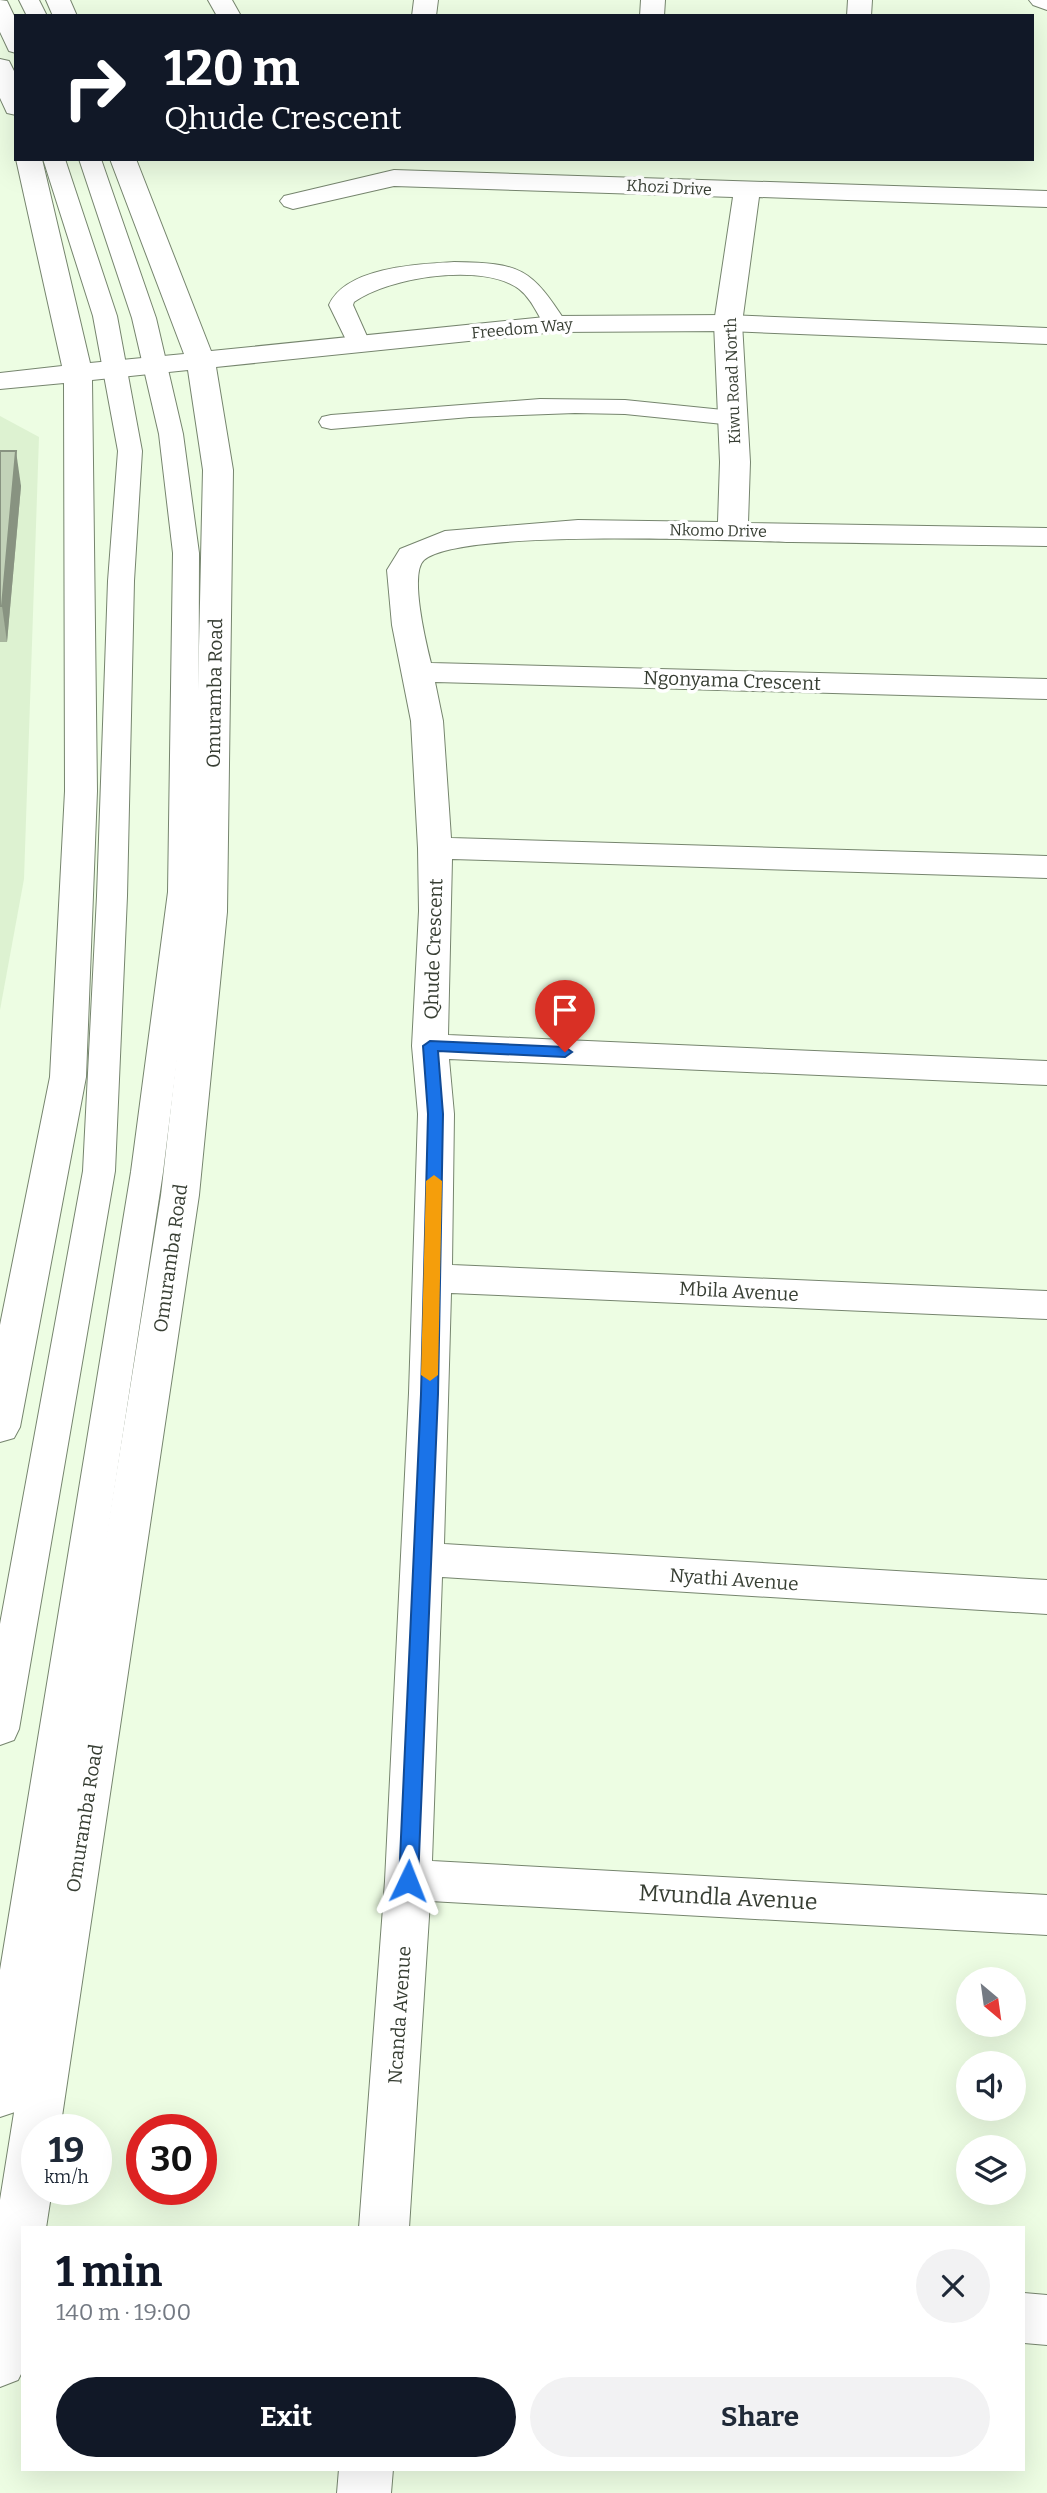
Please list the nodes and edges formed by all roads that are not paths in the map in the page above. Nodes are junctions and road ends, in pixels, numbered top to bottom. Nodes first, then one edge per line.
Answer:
1 (1041, 0) edge
2 (1047, 3) edge
3 (0, 5) edge
4 (14, 42) edge
5 (0, 65) edge
6 (14, 103) edge
7 (29, 161) edge
8 (55, 161) edge
9 (91, 161) edge
10 (124, 161) edge
11 (642, 161) edge
12 (393, 169) edge
13 (640, 185) junction
14 (747, 191) junction
15 (1047, 199) edge
16 (293, 201) dead end
17 (728, 323) junction
18 (555, 324) junction
19 (1047, 336) edge
20 (358, 343) junction
21 (201, 361) junction
22 (155, 366) junction
23 (115, 371) junction
24 (78, 375) junction
25 (0, 381) edge
26 (733, 418) junction
27 (331, 422) dead end
28 (733, 530) junction
29 (1047, 537) edge
30 (416, 672) junction
31 (1047, 689) edge
32 (435, 848) junction
33 (1047, 867) edge
34 (430, 1046) junction
35 (1047, 1073) edge
36 (432, 1278) junction
37 (1047, 1305) edge
38 (0, 1427) edge
39 (421, 1559) junction
40 (1047, 1598) edge
41 (0, 1729) edge
42 (408, 1881) junction
43 (1047, 1915) edge
44 (0, 2098) edge
45 (384, 2226) edge
46 (1025, 2318) edge
47 (1047, 2320) edge
48 (0, 2362) edge
49 (366, 2471) edge
50 (364, 2493) edge

1 - 2 street
3 - 4 lane
5 - 6 street
7 - 24 street
8 - 23 lane
9 - 22 lane
10 - 21 street, Omuramba Road
11 - 13 street
12 - 13 street, Khozi Drive
12 - 16 street, Khozi Drive
13 - 14 street, Khozi Drive
14 - 15 street, Khozi Drive
14 - 17 street, Kiwu Road North
17 - 18 street, Freedom Way
17 - 19 street, Freedom Way
17 - 26 street, Kiwu Road North
18 - 20 street, Freedom Way
18 - 20 lane
20 - 21 street, Freedom Way
21 - 22 street, Freedom Way
21 - 48 street, Omuramba Road
22 - 23 street, Freedom Way
22 - 44 lane
23 - 24 street, Freedom Way
23 - 41 lane
24 - 25 street, Freedom Way
24 - 38 street
26 - 27 lane
26 - 28 street, Kiwu Road North
28 - 29 street, Nkomo Drive
28 - 30 street, Nkomo Drive
30 - 31 street, Ngonyama Crescent
30 - 32 street
32 - 33 street
32 - 34 street, Qhude Crescent
34 - 35 street, Qhude Crescent
34 - 36 street, Ncanda Avenue
36 - 37 street, Mbila Avenue
36 - 39 street, Ncanda Avenue
39 - 40 street, Nyathi Avenue
39 - 42 street, Ncanda Avenue
42 - 43 street, Mvundla Avenue
42 - 45 street, Ncanda Avenue
46 - 47 street
49 - 50 street

